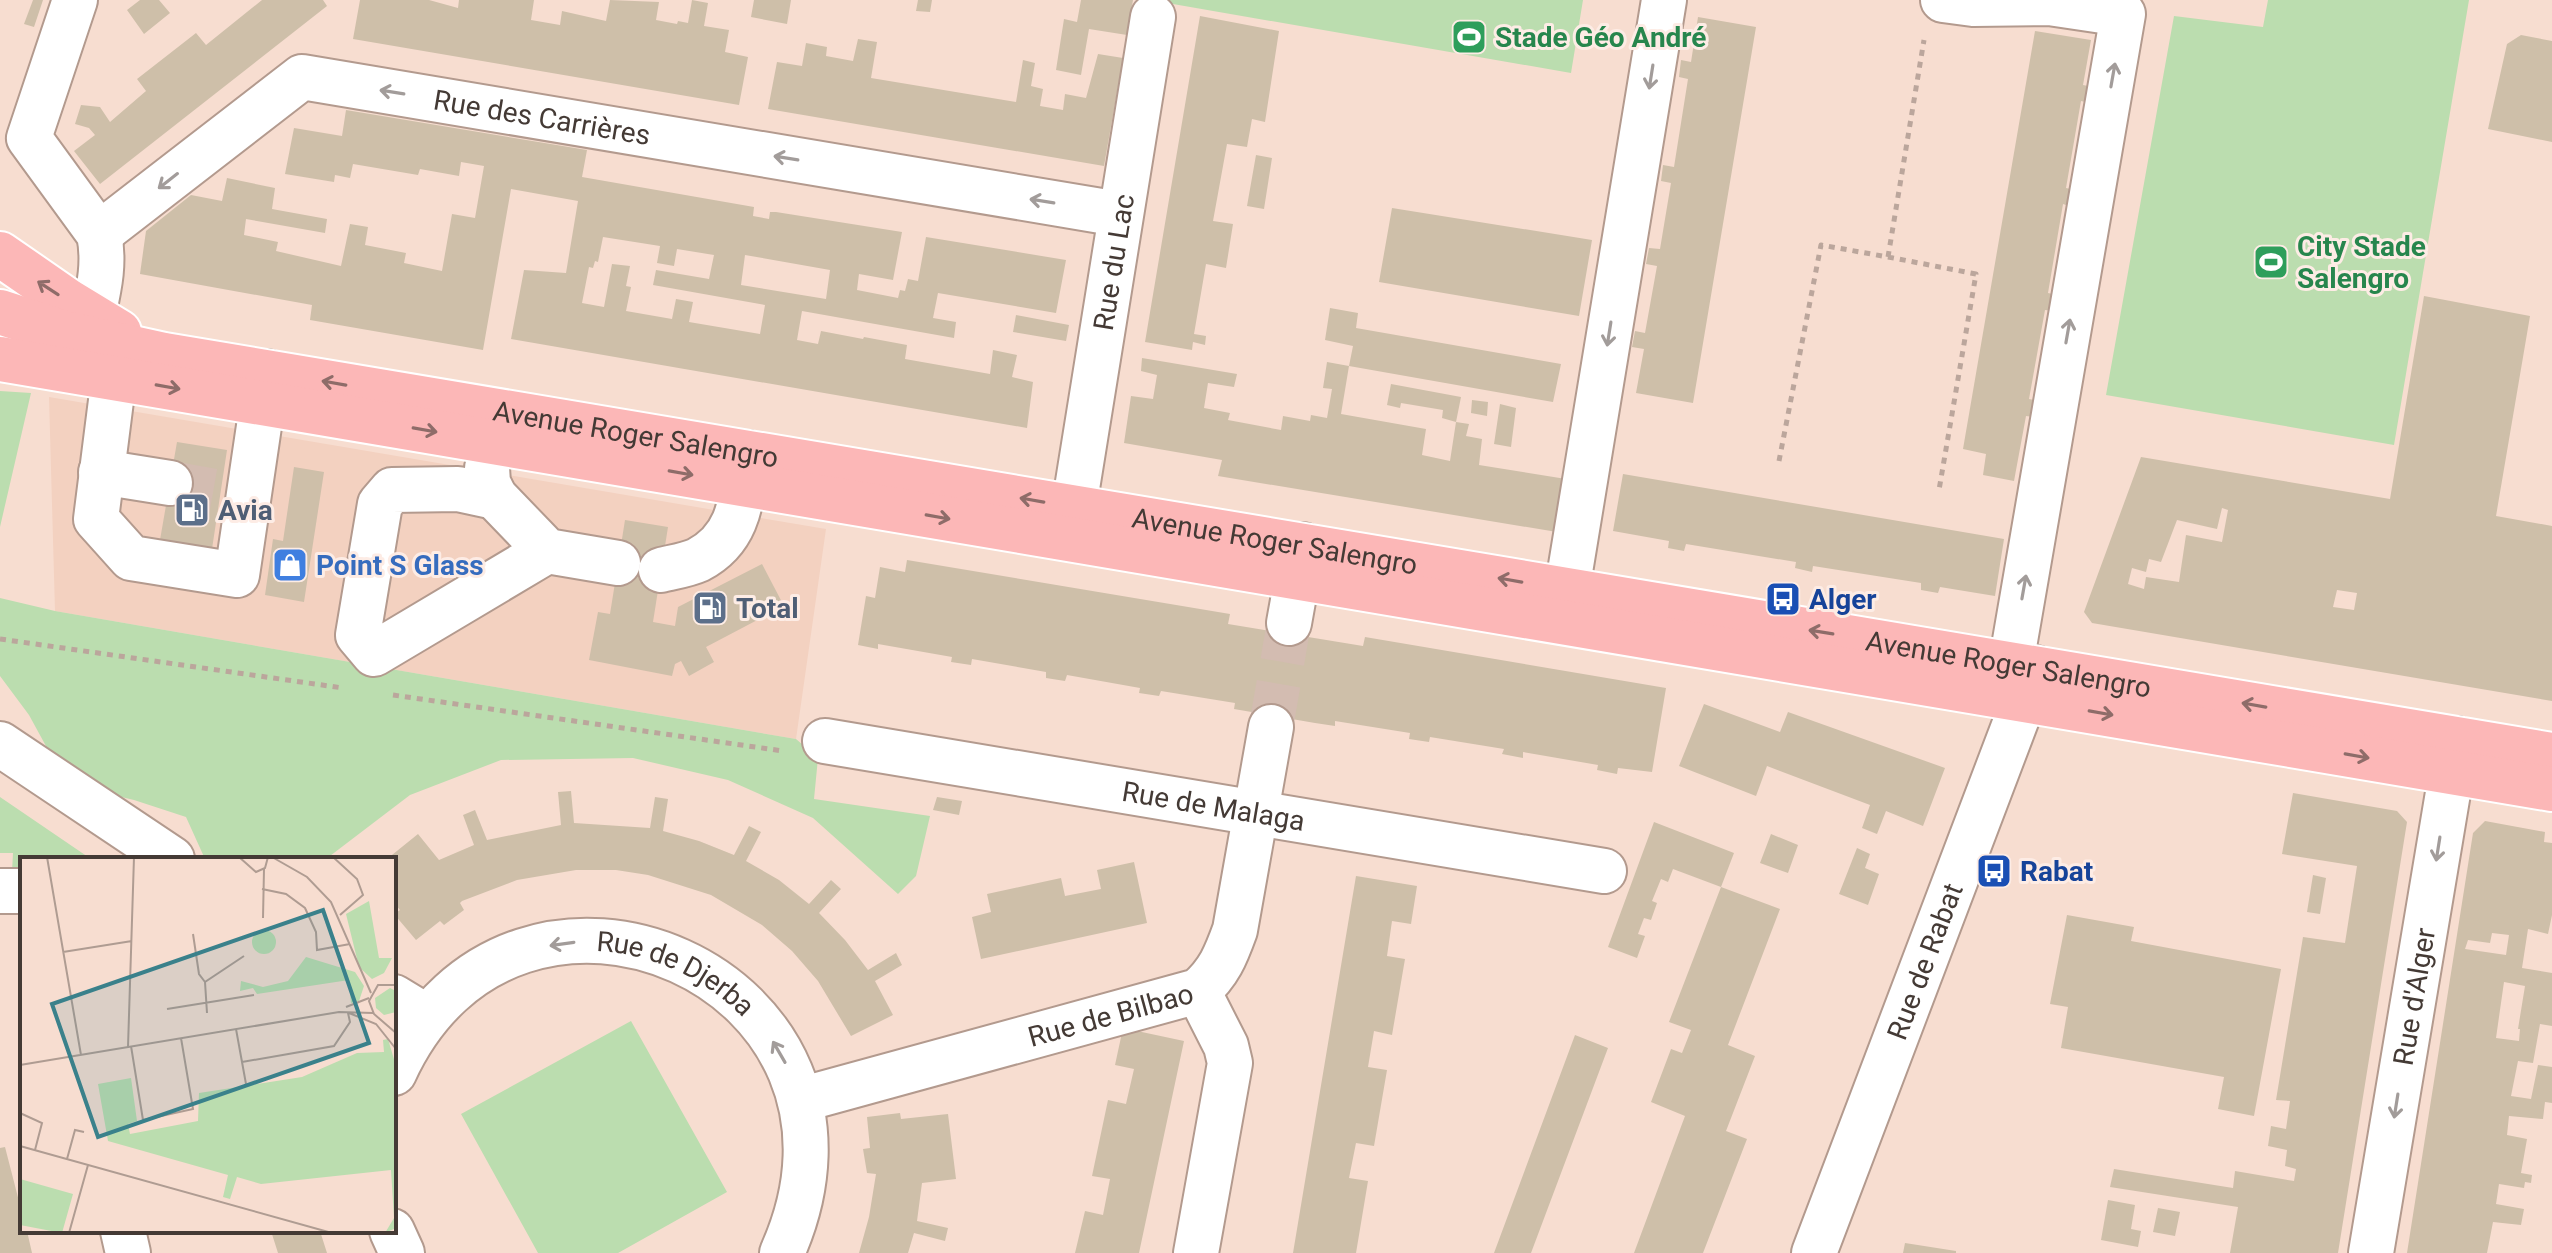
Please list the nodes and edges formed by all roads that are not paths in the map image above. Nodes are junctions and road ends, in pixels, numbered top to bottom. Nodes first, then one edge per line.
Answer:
1 (75, 0) edge
2 (1664, 0) edge
3 (1934, 15) edge
4 (1153, 17) dead end
5 (1119, 214) junction
6 (99, 234) junction
7 (0, 254) edge
8 (0, 312) edge
9 (93, 316) junction
10 (164, 355) junction
11 (0, 359) edge
12 (114, 377) junction
13 (265, 387) junction
14 (493, 426) junction
15 (746, 468) junction
16 (101, 472) junction
17 (170, 483) tunnel mouth
18 (495, 497) junction
19 (1074, 507) junction
20 (547, 551) junction
21 (1300, 561) junction
22 (618, 563) dead end
23 (661, 570) dead end
24 (1567, 590) junction
25 (1289, 623) tunnel mouth
26 (2024, 677) junction
27 (1271, 727) tunnel mouth
28 (825, 741) road end
29 (0, 744) edge
30 (2552, 755) edge
31 (2454, 756) junction
32 (2552, 789) edge
33 (1255, 814) junction
34 (169, 857) edge
35 (1604, 871) dead end
36 (1198, 991) junction
37 (410, 1007) edge
38 (396, 1069) edge
39 (800, 1100) junction
40 (123, 1233) edge
41 (393, 1233) edge
42 (128, 1253) edge
43 (402, 1253) edge
44 (782, 1253) edge
45 (1196, 1253) edge
46 (1814, 1253) edge
47 (2371, 1253) edge

1 - 6 street
2 -> 24 street
26 -> 3 street, Rue de Rabat
4 - 5 street, Rue du Lac
5 -> 6 street, Rue des Carrières
5 - 19 street, Rue du Lac
6 - 9 street
9 -> 7 main road
8 - 10 main road, Avenue Roger Salengro
9 - 10 main road
10 - 13 main road, Avenue Roger Salengro
11 - 12 main road, Avenue Roger Salengro
12 -> 13 main road, Avenue Roger Salengro
12 - 16 street
13 - 14 main road, Avenue Roger Salengro
13 - 16 street
14 - 15 main road, Avenue Roger Salengro
14 - 18 street
19 -> 15 main road, Avenue Roger Salengro
15 -> 21 main road, Avenue Roger Salengro
15 - 23 street
16 - 17 street
18 - 20 street
18 - 20 street
19 - 21 main road, Avenue Roger Salengro
20 - 22 street
24 -> 21 main road, Avenue Roger Salengro
21 - 25 street
21 - 26 main road, Avenue Roger Salengro
26 -> 24 main road, Avenue Roger Salengro
26 - 31 main road, Avenue Roger Salengro
26 - 46 street, Rue de Rabat
27 - 33 street, Rue de Bilbao
28 - 33 street, Rue de Malaga
29 - 34 street
30 - 31 main road, Avenue Roger Salengro
31 - 32 main road, Avenue Roger Salengro
31 -> 47 street, Rue d'Alger
33 - 35 street, Rue de Malaga
33 - 36 street, Rue de Bilbao
36 - 39 street, Rue de Bilbao
36 - 45 street
37 - 38 street, Rue de Djerba
39 -> 37 street, Rue de Djerba
39 - 44 street, Rue de Djerba
40 - 42 street
41 - 43 street

